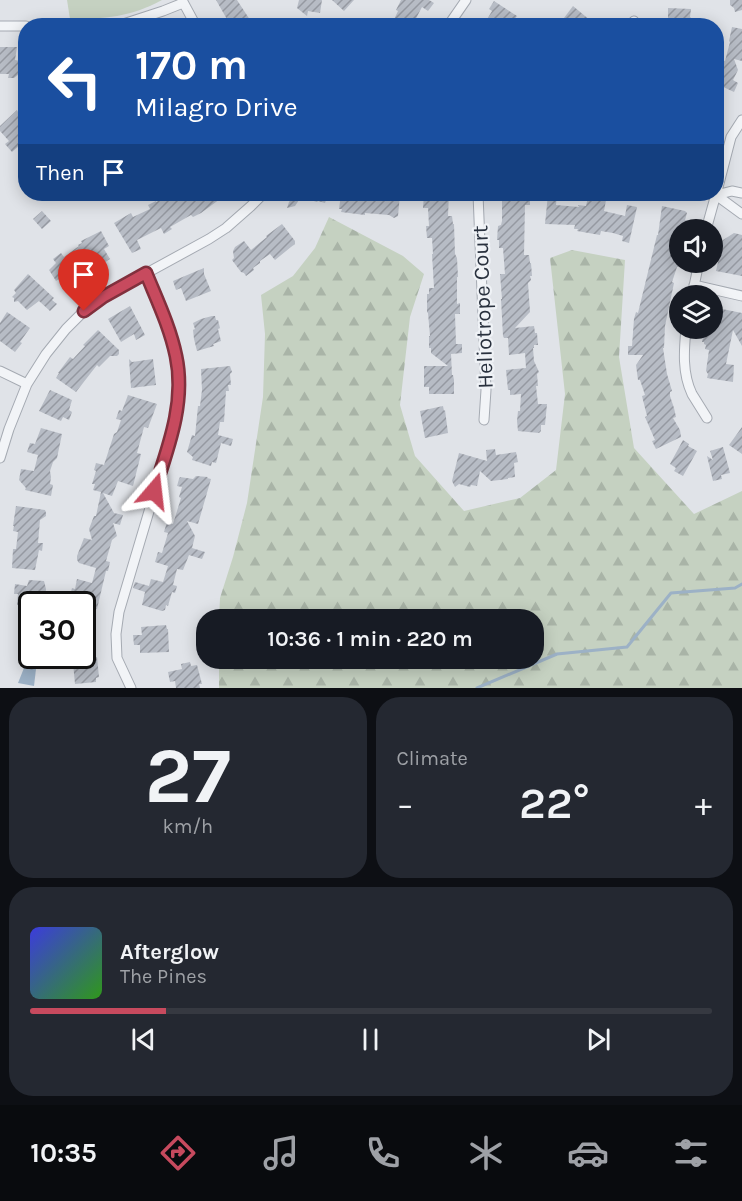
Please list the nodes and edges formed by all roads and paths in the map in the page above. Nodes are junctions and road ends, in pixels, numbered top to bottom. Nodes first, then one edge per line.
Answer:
1 (466, 0) edge
2 (182, 2) edge
3 (142, 18) edge
4 (191, 18) edge
5 (454, 18) edge
6 (0, 26) edge
7 (18, 26) edge
8 (742, 120) edge
9 (724, 162) edge
10 (724, 192) edge
11 (742, 193) edge
12 (724, 200) edge
13 (256, 201) edge
14 (478, 201) edge
15 (713, 201) edge
16 (742, 214) edge
17 (709, 219) edge
18 (146, 273) junction
19 (697, 273) edge
20 (694, 285) edge
21 (723, 292) edge
22 (742, 296) edge
23 (685, 339) edge
24 (0, 371) edge
25 (27, 384) junction
26 (707, 418) dead end
27 (484, 420) dead end
28 (0, 458) edge
29 (131, 688) edge

1 - 5 street
2 - 3 street
2 - 4 street
6 - 7 street
8 - 9 street
10 - 11 street
12 - 16 street
13 - 18 street
14 - 27 street, Heliotrope Court
15 - 17 street
18 - 25 street
18 - 29 street
19 - 20 street
21 - 22 street
23 - 26 street
24 - 25 street
25 - 28 street

